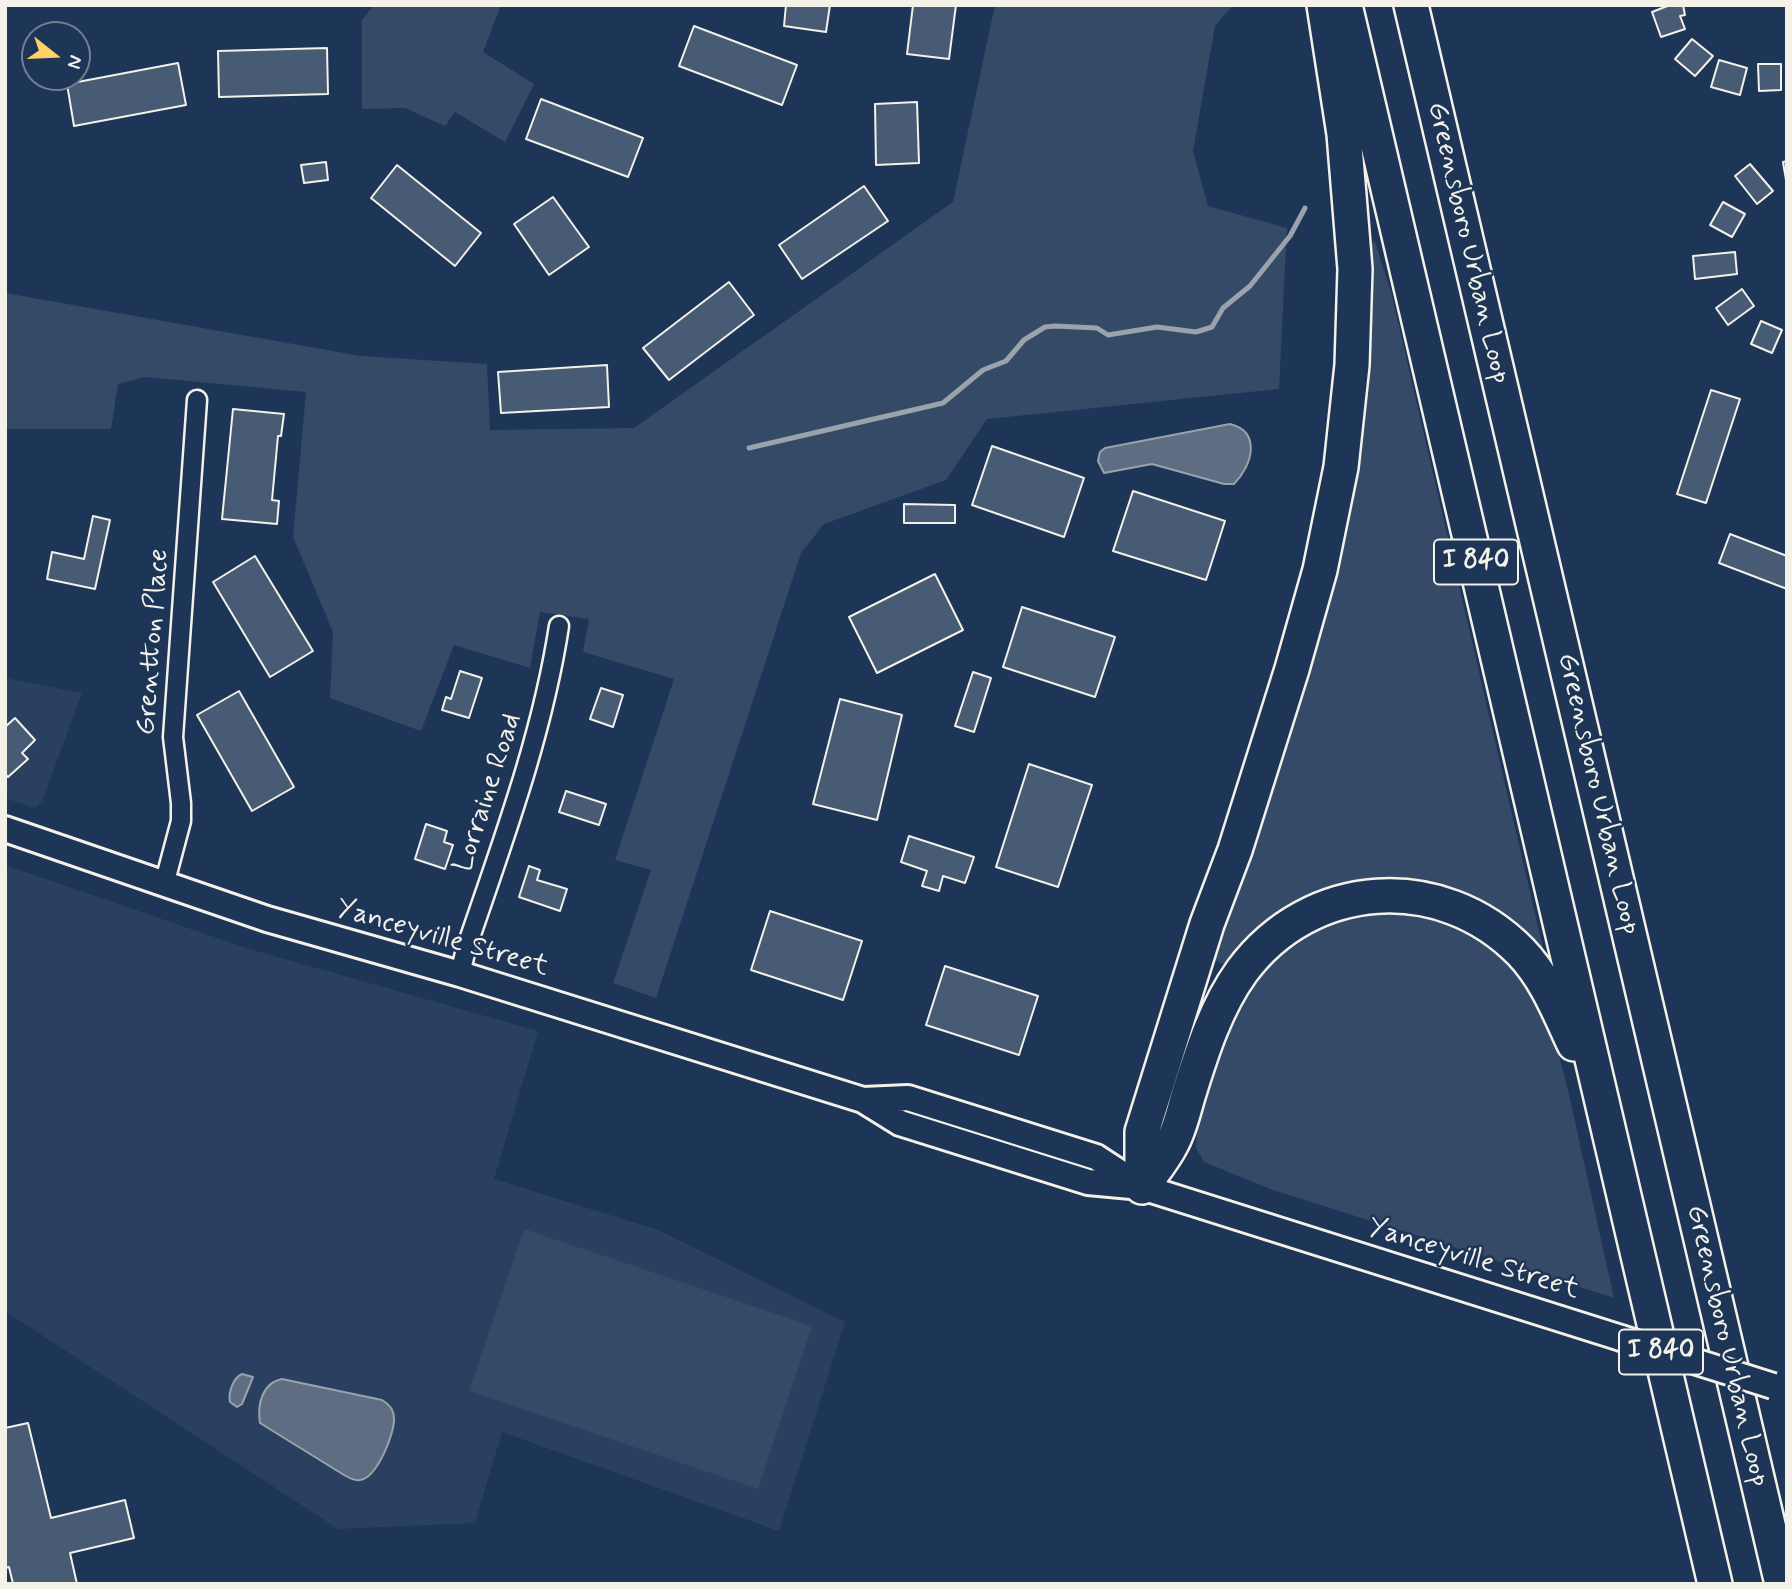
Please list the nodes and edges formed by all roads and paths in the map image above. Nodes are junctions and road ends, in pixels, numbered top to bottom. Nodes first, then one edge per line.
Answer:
1 (1324, 5) edge
2 (1345, 5) edge
3 (1411, 5) edge
4 (197, 400) dead end
5 (559, 626) dead end
6 (5, 829) edge
7 (163, 885) junction
8 (460, 974) junction
9 (1606, 1119) junction
10 (1142, 1187) junction
11 (1780, 1388) edge
12 (1716, 1584) edge
13 (1782, 1584) edge

1 - 10 highway
2 - 9 highway, I 840
3 - 13 highway, Greensboro Urban Loop / I 840
4 - 7 street, Grentton Place
5 - 8 street, Lorraine Road
6 - 7 main road, Yanceyville Street
7 - 8 main road, Yanceyville Street
8 - 10 main road, Yanceyville Street
9 - 10 highway
9 - 12 highway, I 840
10 - 11 main road, Yanceyville Street, bridge

